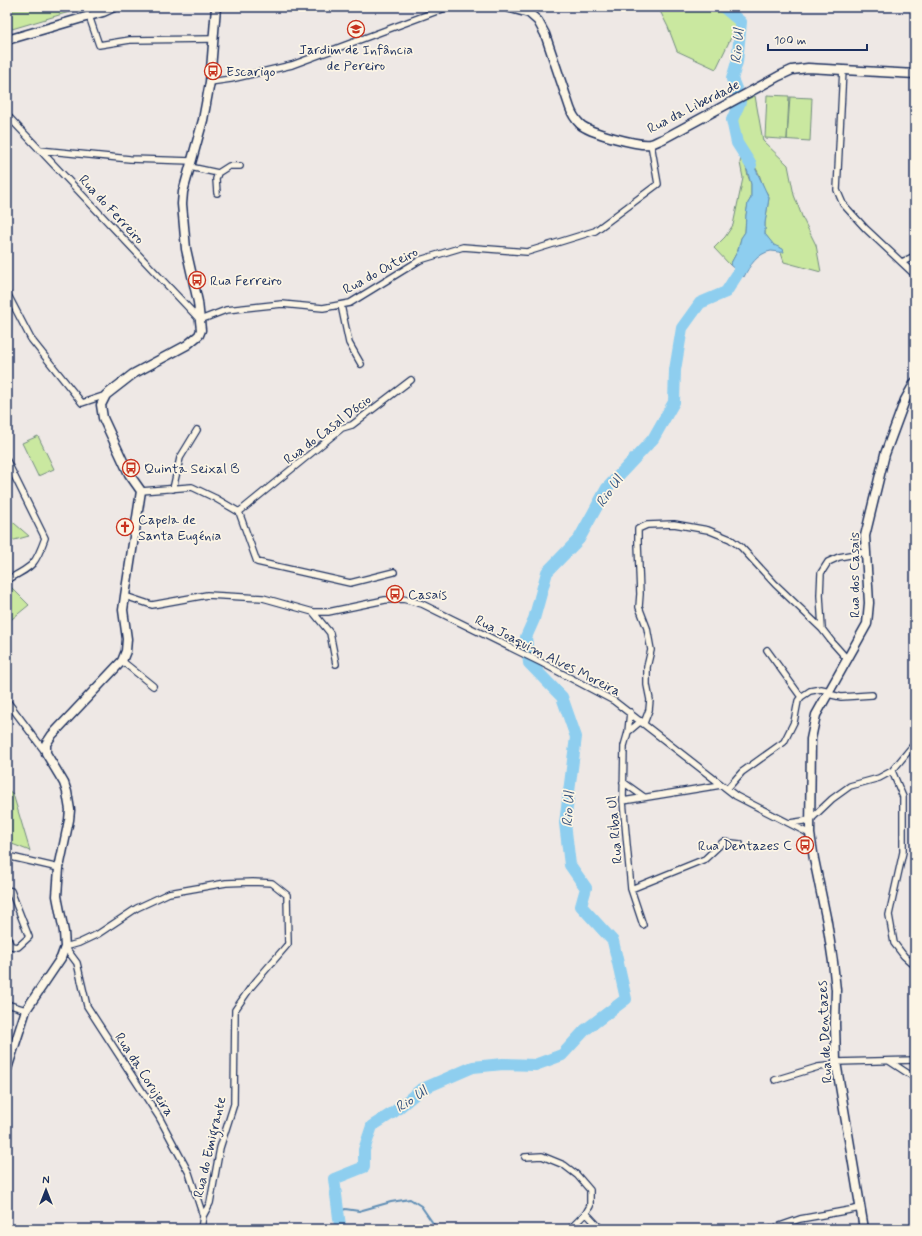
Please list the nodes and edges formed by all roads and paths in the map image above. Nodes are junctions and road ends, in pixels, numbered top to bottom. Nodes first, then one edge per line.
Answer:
1 (114, 7) edge
2 (216, 7) edge
3 (448, 7) edge
4 (507, 7) edge
5 (89, 16) junction
6 (213, 39) junction
7 (7, 40) edge
8 (843, 69) junction
9 (915, 74) edge
10 (210, 82) junction
11 (7, 115) edge
12 (651, 144) junction
13 (39, 150) junction
14 (191, 164) junction
15 (240, 166) dead end
16 (218, 173) junction
17 (217, 193) dead end
18 (915, 256) edge
19 (902, 262) junction
20 (915, 275) edge
21 (7, 293) edge
22 (341, 305) junction
23 (200, 320) junction
24 (361, 364) dead end
25 (411, 380) dead end
26 (915, 382) edge
27 (106, 395) junction
28 (197, 430) dead end
29 (7, 461) edge
30 (173, 489) junction
31 (141, 491) junction
32 (239, 512) junction
33 (866, 552) junction
34 (394, 572) dead end
35 (7, 580) edge
36 (124, 596) junction
37 (313, 612) junction
38 (822, 629) junction
39 (767, 650) dead end
40 (848, 660) junction
41 (122, 661) junction
42 (336, 664) dead end
43 (152, 686) dead end
44 (829, 693) junction
45 (872, 694) dead end
46 (801, 697) junction
47 (7, 701) edge
48 (630, 712) junction
49 (642, 722) junction
50 (628, 732) junction
51 (915, 743) edge
52 (46, 753) junction
53 (892, 771) junction
54 (623, 782) junction
55 (721, 785) junction
56 (727, 789) junction
57 (644, 797) junction
58 (623, 801) junction
59 (810, 820) junction
60 (790, 823) junction
61 (810, 834) junction
62 (740, 844) dead end
63 (7, 856) edge
64 (60, 868) junction
65 (631, 889) junction
66 (7, 890) edge
67 (643, 925) dead end
68 (7, 937) edge
69 (65, 947) junction
70 (915, 966) edge
71 (7, 1004) edge
72 (26, 1010) junction
73 (915, 1060) edge
74 (889, 1061) junction
75 (837, 1063) junction
76 (7, 1069) edge
77 (915, 1078) edge
78 (775, 1080) dead end
79 (525, 1157) dead end
80 (861, 1208) junction
81 (586, 1213) junction
82 (203, 1216) junction
83 (201, 1229) edge
84 (570, 1229) edge
85 (601, 1229) edge
86 (771, 1229) edge
87 (864, 1229) edge

1 - 5 street
2 - 6 street
3 - 10 street
4 - 12 street, Rua da Liberdade
5 - 6 street
5 - 7 street
6 - 10 street
8 - 9 street, Rua da Liberdade
8 - 12 street, Rua da Liberdade
8 - 19 street
10 - 14 street
11 - 13 street, Rua do Ferreiro
12 - 22 street, Rua do Outeiro
13 - 14 street
13 - 23 street, Rua do Ferreiro
14 - 16 street
14 - 23 street
15 - 16 street
16 - 17 street
18 - 19 street
19 - 20 street
21 - 27 street
22 - 23 street, Rua do Outeiro
22 - 24 street
23 - 27 street
25 - 32 street, Rua do Casal Dócio
26 - 33 street, Rua dos Casais
27 - 31 street
28 - 30 street
29 - 35 street
30 - 31 street
30 - 32 street
31 - 36 street
32 - 34 street
33 - 38 street
33 - 40 street, Rua dos Casais
36 - 37 street, Rua Joaquim Alves Moreira
36 - 41 street
37 - 42 street
37 - 48 street, Rua Joaquim Alves Moreira
38 - 40 street
38 - 49 street
39 - 46 street
40 - 44 street, Rua dos Casais
41 - 43 street
41 - 52 street
44 - 45 street
44 - 46 street
44 - 59 street, Rua dos Casais
46 - 56 street
47 - 52 street
48 - 49 street, Rua Joaquim Alves Moreira
48 - 50 street, Rua Riba Ul
49 - 50 street
49 - 55 street, Rua Joaquim Alves Moreira
50 - 54 street, Rua Riba Ul
51 - 53 street
52 - 64 street
53 - 59 street
53 - 70 street
54 - 57 street
54 - 58 street, Rua Riba Ul
55 - 56 street, Rua Joaquim Alves Moreira
55 - 57 street
56 - 60 street, Rua Joaquim Alves Moreira
57 - 58 street
58 - 65 street, Rua Riba Ul
59 - 60 street
59 - 61 street, Rua dos Casais
60 - 61 street, Rua Joaquim Alves Moreira
61 - 75 street, Rua de Dentazes
62 - 65 street
63 - 64 street
64 - 69 street
65 - 67 street, Rua Riba Ul
66 - 68 street
69 - 72 street
69 - 82 street, Rua da Corujeira
69 - 82 street, Rua do Emigrante
71 - 72 street
72 - 76 street
73 - 74 street
74 - 75 street
74 - 77 street
75 - 78 street
75 - 80 street, Rua de Dentazes
79 - 81 street
80 - 86 street
80 - 87 street, Rua de Dentazes
81 - 84 street
81 - 85 street
82 - 83 street, Rua do Emigrante

